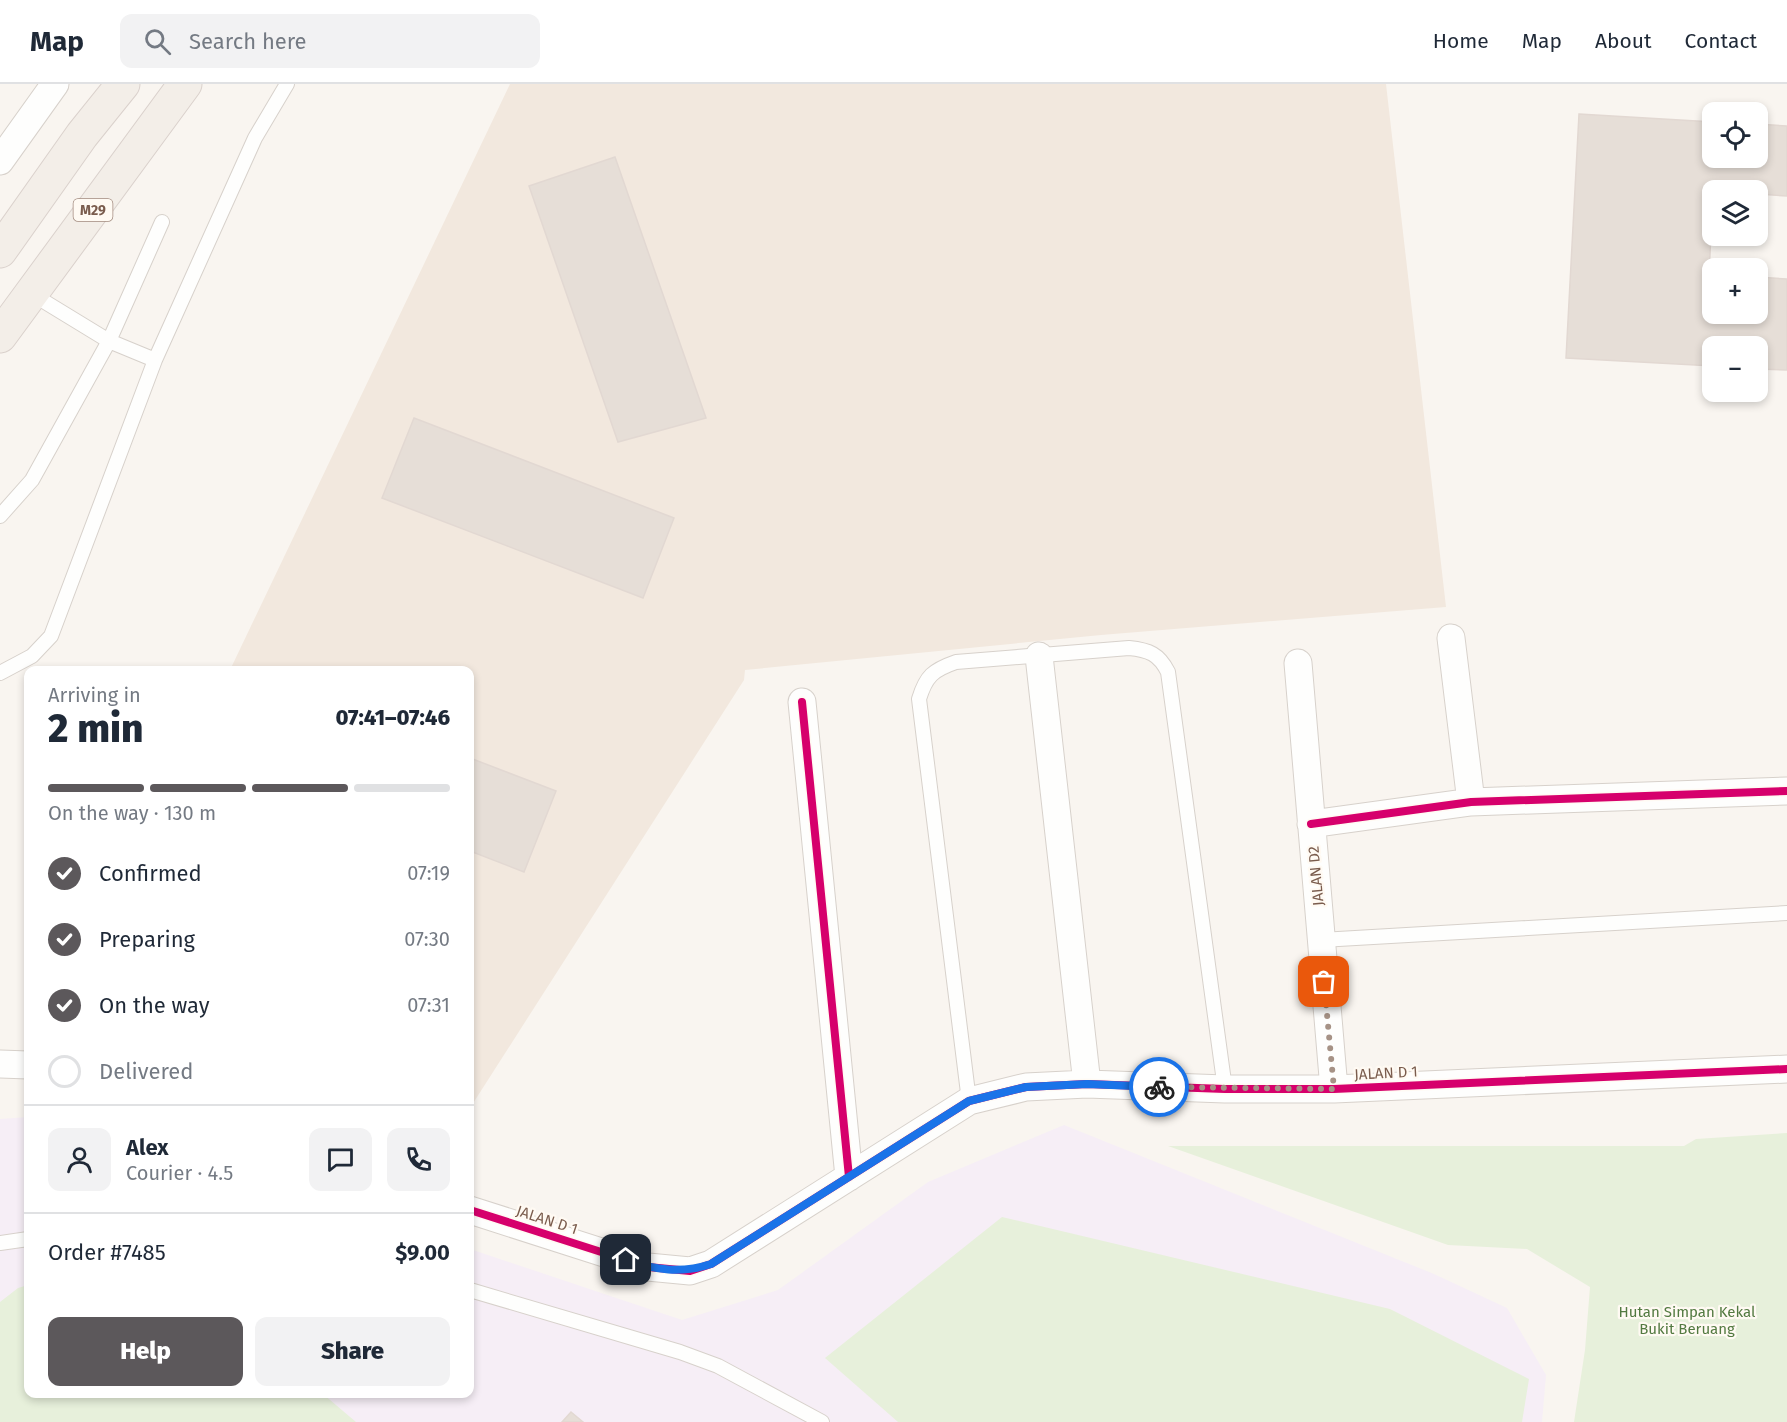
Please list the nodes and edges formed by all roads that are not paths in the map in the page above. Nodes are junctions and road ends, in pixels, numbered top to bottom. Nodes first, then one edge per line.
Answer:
1 (55, 84) edge
2 (123, 84) edge
3 (185, 84) edge
4 (287, 84) edge
5 (0, 161) edge
6 (162, 222) dead end
7 (0, 251) edge
8 (32, 294) junction
9 (0, 336) edge
10 (109, 340) junction
11 (155, 360) junction
12 (0, 516) edge
13 (1451, 638) dead end
14 (1039, 656) junction
15 (1298, 663) dead end
16 (0, 673) edge
17 (802, 702) dead end
18 (1787, 791) edge
19 (1471, 802) junction
20 (1311, 824) junction
21 (1787, 913) edge
22 (1321, 940) junction
23 (0, 1064) edge
24 (24, 1065) edge
25 (1787, 1069) edge
26 (1087, 1084) junction
27 (1225, 1089) junction
28 (1334, 1089) junction
29 (969, 1101) junction
30 (849, 1177) junction
31 (474, 1211) edge
32 (24, 1240) edge
33 (0, 1243) edge
34 (474, 1291) edge
35 (822, 1422) edge

1 - 5 street
2 - 7 main road
3 - 8 main road, M29
4 - 11 lane
6 - 10 lane
8 - 9 main road, M29
8 - 10 lane
10 - 11 lane
10 - 12 lane
11 - 16 lane
13 - 19 street
14 - 26 street
14 - 27 lane
14 - 29 lane
15 - 20 street, JALAN D2
17 - 30 street
18 - 19 street
19 - 20 street
20 - 22 street, JALAN D2
21 - 22 lane
22 - 28 street, JALAN D2
23 - 24 street
25 - 28 street, JALAN D 1
26 - 27 street, JALAN D 1
26 - 29 street, JALAN D 1
27 - 28 street, JALAN D 1
29 - 30 street, JALAN D 1
30 - 31 street, JALAN D 1
32 - 33 lane
34 - 35 lane

